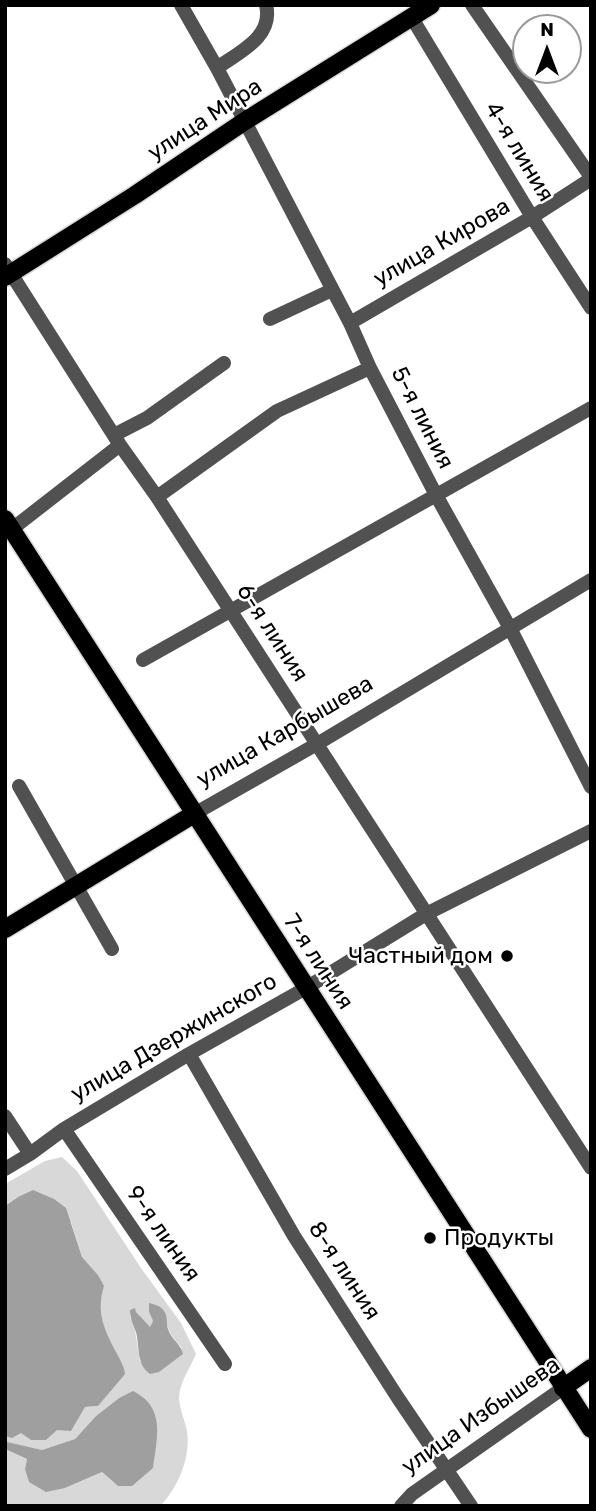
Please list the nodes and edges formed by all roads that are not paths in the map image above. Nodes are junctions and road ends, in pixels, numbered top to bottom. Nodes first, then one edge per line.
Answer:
1 (181, 5) edge
2 (266, 5) edge
3 (431, 5) edge
4 (472, 5) edge
5 (412, 19) junction
6 (217, 68) junction
7 (245, 121) junction
8 (591, 178) edge
9 (532, 217) junction
10 (7, 271) edge
11 (332, 290) junction
12 (591, 308) edge
13 (270, 319) dead end
14 (350, 323) junction
15 (224, 363) dead end
16 (370, 368) junction
17 (591, 408) edge
18 (117, 440) junction
19 (436, 495) junction
20 (158, 497) junction
21 (8, 524) edge
22 (591, 580) edge
23 (231, 611) junction
24 (510, 628) junction
25 (143, 660) dead end
26 (317, 744) junction
27 (19, 786) dead end
28 (591, 787) edge
29 (194, 814) junction
30 (591, 831) edge
31 (77, 886) junction
32 (426, 914) junction
33 (5, 929) edge
34 (112, 949) dead end
35 (306, 988) junction
36 (189, 1054) junction
37 (5, 1116) edge
38 (64, 1129) junction
39 (30, 1154) junction
40 (591, 1168) edge
41 (5, 1170) edge
42 (225, 1364) dead end
43 (591, 1368) edge
44 (563, 1388) junction
45 (591, 1429) edge
46 (448, 1469) junction
47 (401, 1506) edge
48 (471, 1506) edge

1 - 6 street, 5-я линия
2 - 6 street
3 - 5 main road, улица Мира
4 - 8 street
5 - 7 main road, улица Мира
5 - 9 street, 4-я линия
6 - 7 street, 5-я линия
7 - 10 main road, улица Мира
7 - 11 street, 5-я линия
8 - 9 street, улица Кирова
9 - 12 street, 4-я линия
9 - 14 street, улица Кирова
10 - 18 street, 6-я линия
11 - 13 street
11 - 14 street, 5-я линия
14 - 16 street, 5-я линия
15 - 18 street
16 - 19 street, 5-я линия
16 - 20 street
17 - 19 street
18 - 20 street, 6-я линия
18 - 21 street
19 - 23 street
19 - 24 street, 5-я линия
20 - 23 street, 6-я линия
21 - 29 main road, 7-я линия
22 - 24 street, улица Карбышева
23 - 25 street
23 - 26 street, 6-я линия
24 - 26 street, улица Карбышева
24 - 28 street, 5-я линия
26 - 29 street, улица Карбышева
26 - 32 street, 6-я линия
27 - 31 street
29 - 31 main road, улица Карбышева
29 - 35 main road, 7-я линия
30 - 32 street, улица Дзержинского
31 - 33 main road, улица Карбышева
31 - 34 street
32 - 35 street, улица Дзержинского
32 - 40 street, 6-я линия
35 - 36 street, улица Дзержинского
35 - 44 main road, 7-я линия
36 - 38 street, улица Дзержинского
36 - 46 street, 8-я линия
37 - 39 street
38 - 39 street, улица Дзержинского
38 - 42 street, 9-я линия
39 - 41 street, улица Дзержинского
43 - 44 main road, улица Избышева
44 - 45 main road, 7-я линия
44 - 46 street, улица Избышева
46 - 47 street, улица Избышева
46 - 48 street, 8-я линия

